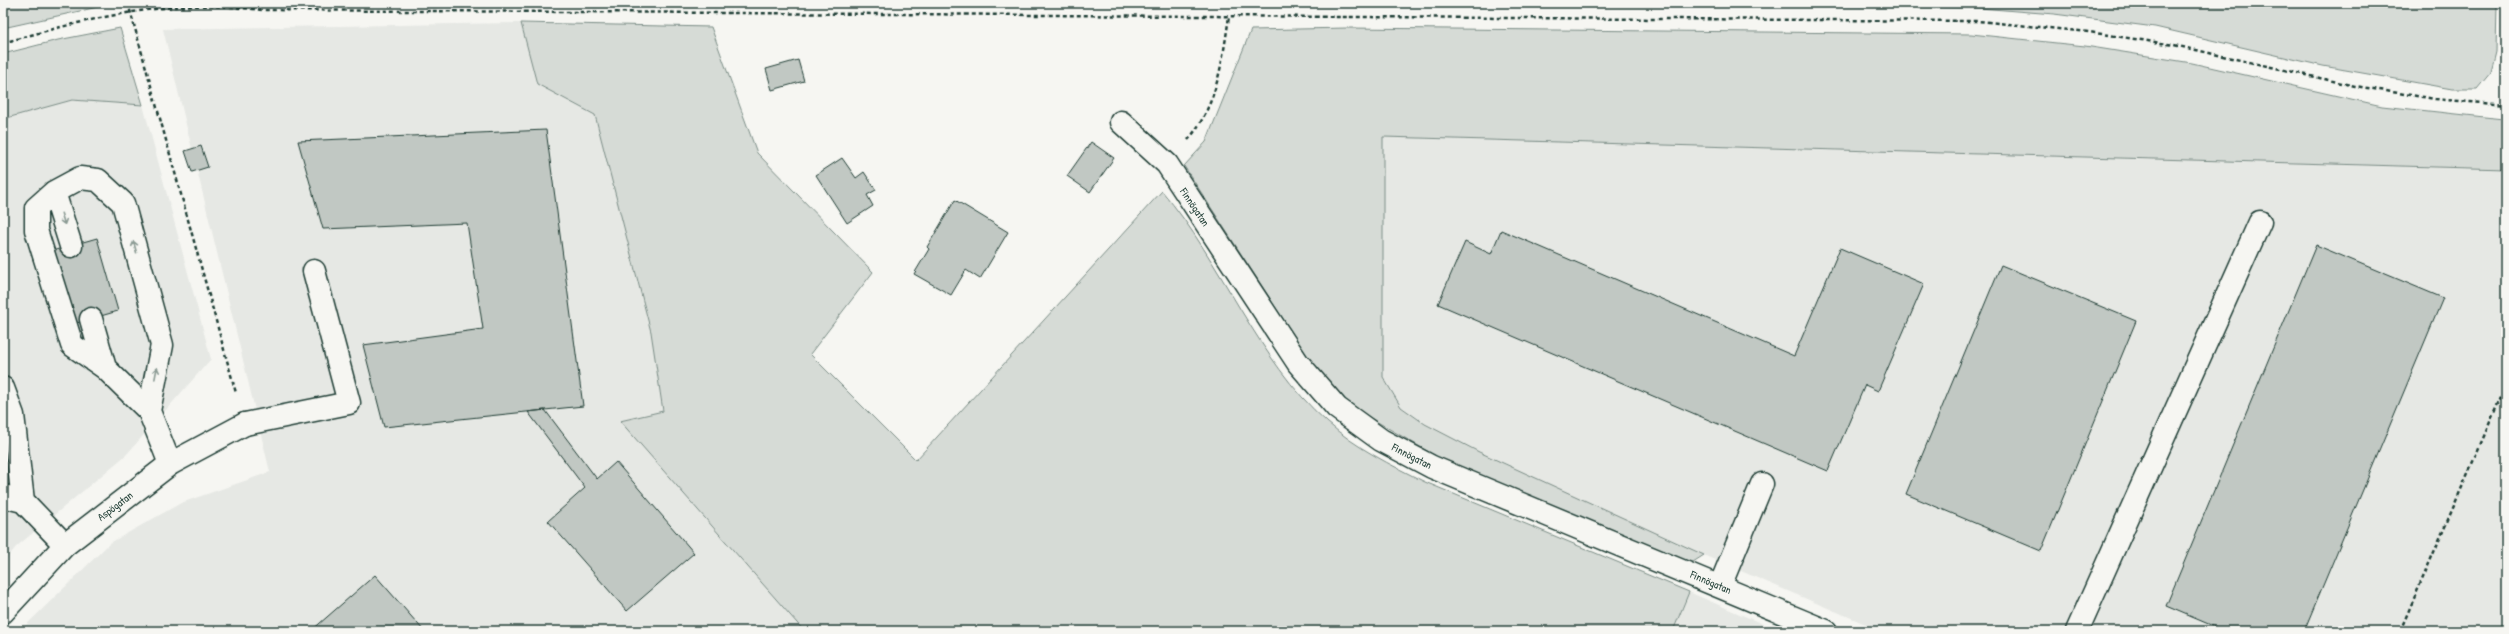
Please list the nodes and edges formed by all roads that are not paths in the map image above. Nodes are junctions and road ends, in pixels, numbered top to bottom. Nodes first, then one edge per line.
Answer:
1 (1121, 122) dead end
2 (54, 192) junction
3 (2260, 222) dead end
4 (71, 246) dead end
5 (314, 271) dead end
6 (91, 319) dead end
7 (105, 368) junction
8 (3, 388) edge
9 (149, 411) junction
10 (170, 464) junction
11 (1762, 484) dead end
12 (13, 498) edge
13 (65, 545) junction
14 (1720, 586) junction
15 (3, 612) edge
16 (1826, 631) edge
17 (2077, 631) edge

1 - 14 street, Finnögatan
2 -> 4 street
2 - 7 street
9 -> 2 street
3 - 17 street
5 - 10 street, Aspögatan
6 - 7 street
7 - 9 street
8 - 12 street
9 - 10 street
10 - 13 street, Aspögatan
11 - 14 street
12 - 13 street
13 - 15 street, Aspögatan
14 - 16 street, Finnögatan

